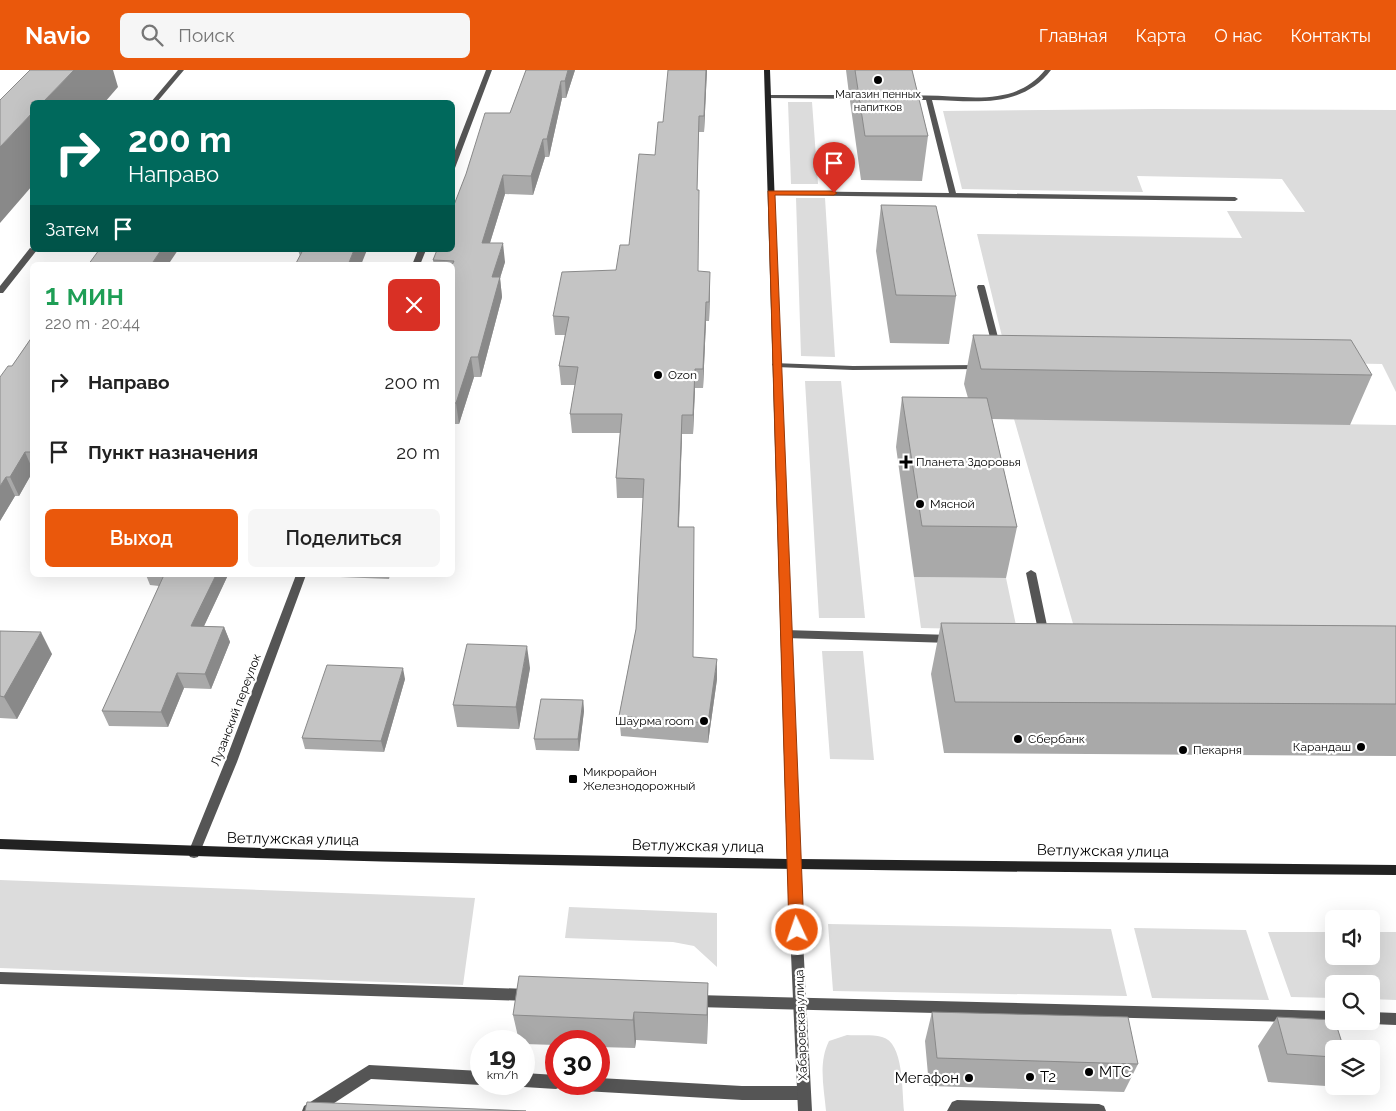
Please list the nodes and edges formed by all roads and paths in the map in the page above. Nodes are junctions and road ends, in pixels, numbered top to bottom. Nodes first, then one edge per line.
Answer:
1 (181, 70) edge
2 (489, 70) edge
3 (767, 70) edge
4 (1048, 70) edge
5 (768, 96) junction
6 (870, 97) edge
7 (899, 98) edge
8 (928, 98) junction
9 (156, 100) edge
10 (455, 160) edge
11 (771, 193) junction
12 (953, 195) junction
13 (1235, 199) dead end
14 (31, 252) edge
15 (981, 288) dead end
16 (0, 291) edge
17 (999, 358) edge
18 (776, 365) junction
19 (991, 367) edge
20 (1032, 573) dead end
21 (300, 577) edge
22 (785, 634) junction
23 (966, 640) edge
24 (1045, 641) edge
25 (0, 844) edge
26 (194, 853) junction
27 (793, 864) junction
28 (1396, 870) edge
29 (0, 978) edge
30 (544, 996) edge
31 (682, 1000) edge
32 (801, 1004) junction
33 (1325, 1017) edge
34 (1380, 1018) edge
35 (1396, 1019) edge
36 (470, 1077) edge
37 (610, 1085) edge
38 (804, 1093) junction
39 (309, 1111) edge
40 (805, 1111) edge
41 (954, 1111) edge
42 (1099, 1111) edge

1 - 9 street
2 - 10 street
3 - 5 street, Хабаровская улица
4 - 8 street
5 - 6 street
5 - 11 street, Хабаровская улица
7 - 8 street
8 - 12 street
11 - 12 street
11 - 18 street, Хабаровская улица
12 - 13 street
14 - 16 street
15 - 17 street
18 - 19 street
18 - 22 street, Хабаровская улица
20 - 24 street
21 - 26 street, Лузанский переулок
22 - 23 street
22 - 27 street, Хабаровская улица
25 - 26 street, Ветлужская улица
26 - 27 street, Ветлужская улица
27 - 28 street, Ветлужская улица
27 - 32 street, Хабаровская улица
29 - 30 street
31 - 32 street
32 - 33 street
32 - 38 street, Хабаровская улица
34 - 35 street
36 - 39 street
37 - 38 street
38 - 40 street, Хабаровская улица
41 - 42 street

